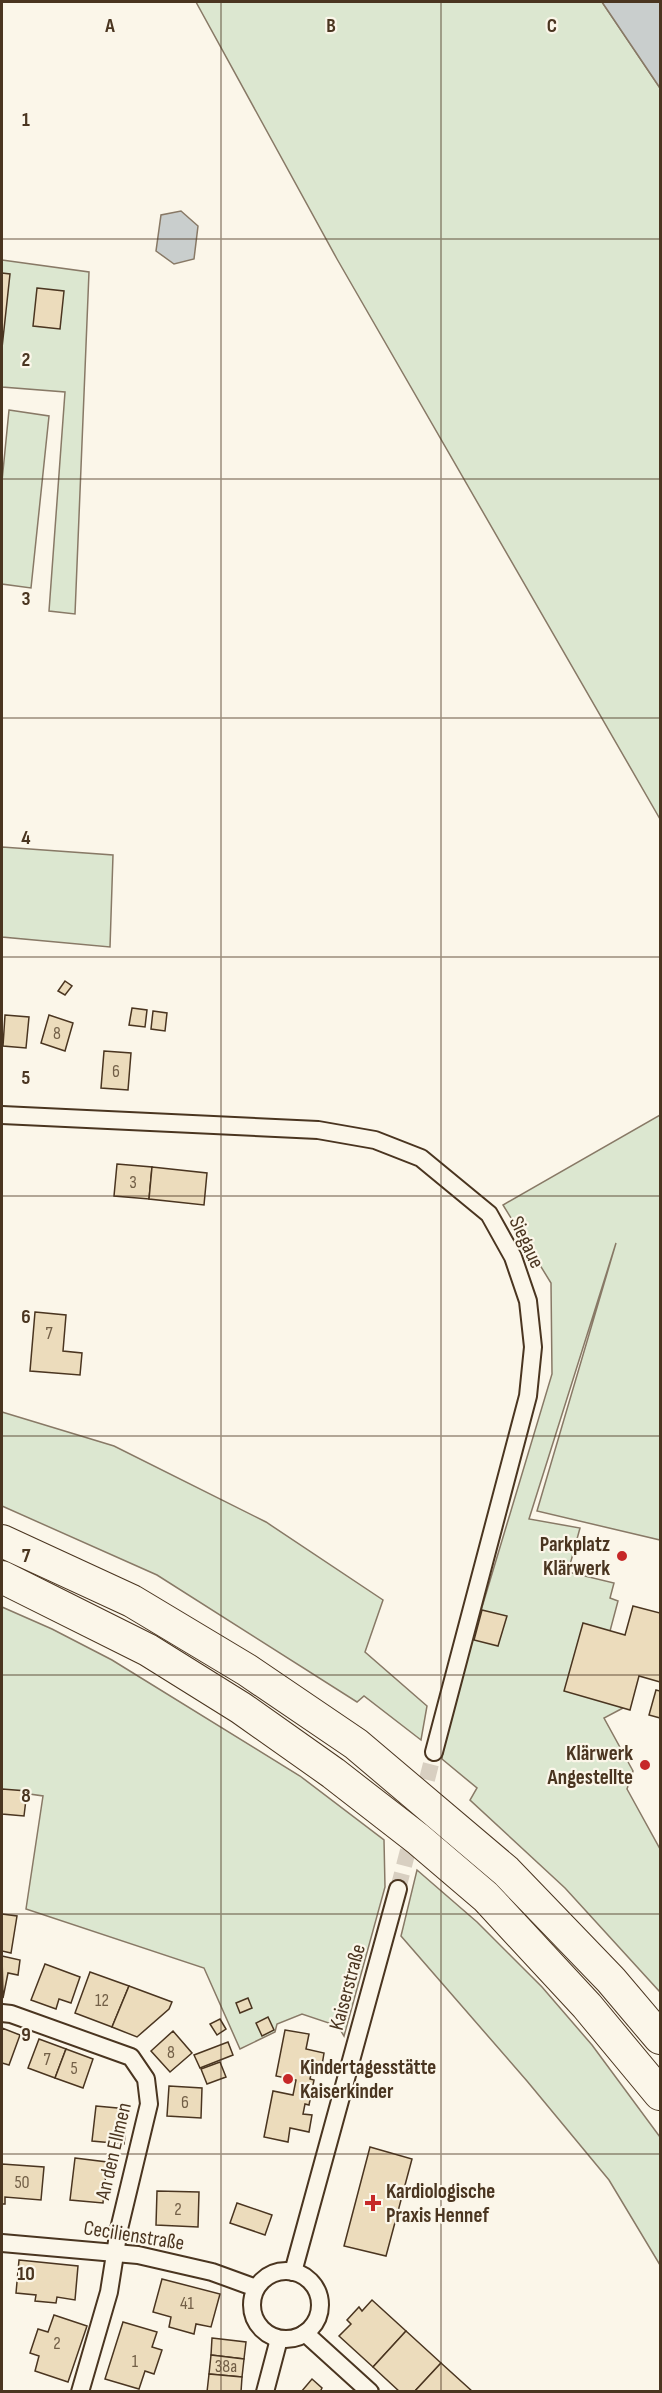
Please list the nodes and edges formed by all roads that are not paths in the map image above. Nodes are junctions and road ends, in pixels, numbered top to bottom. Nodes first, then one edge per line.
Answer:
1 (2, 1115) edge
2 (2, 1541) edge
3 (2, 1577) edge
4 (434, 1752) tunnel mouth
5 (398, 1888) tunnel mouth
6 (2, 2013) edge
7 (660, 2038) edge
8 (660, 2094) edge
9 (2, 2242) edge
10 (116, 2252) junction
11 (293, 2272) junction
12 (256, 2288) junction
13 (305, 2333) junction
14 (279, 2339) junction
15 (80, 2391) edge
16 (265, 2391) edge
17 (370, 2391) edge

1 - 4 street, Siegaue
2 - 7 highway
3 - 8 highway
5 - 11 street, Kaiserstraße
6 - 10 street, An den Ellmen
9 - 10 street, Cecilienstraße
10 - 12 street, Cecilienstraße
10 - 15 street, An den Ellmen
11 - 12 street
11 - 13 street
12 - 14 street
13 - 14 street
13 - 17 street
14 - 16 street

